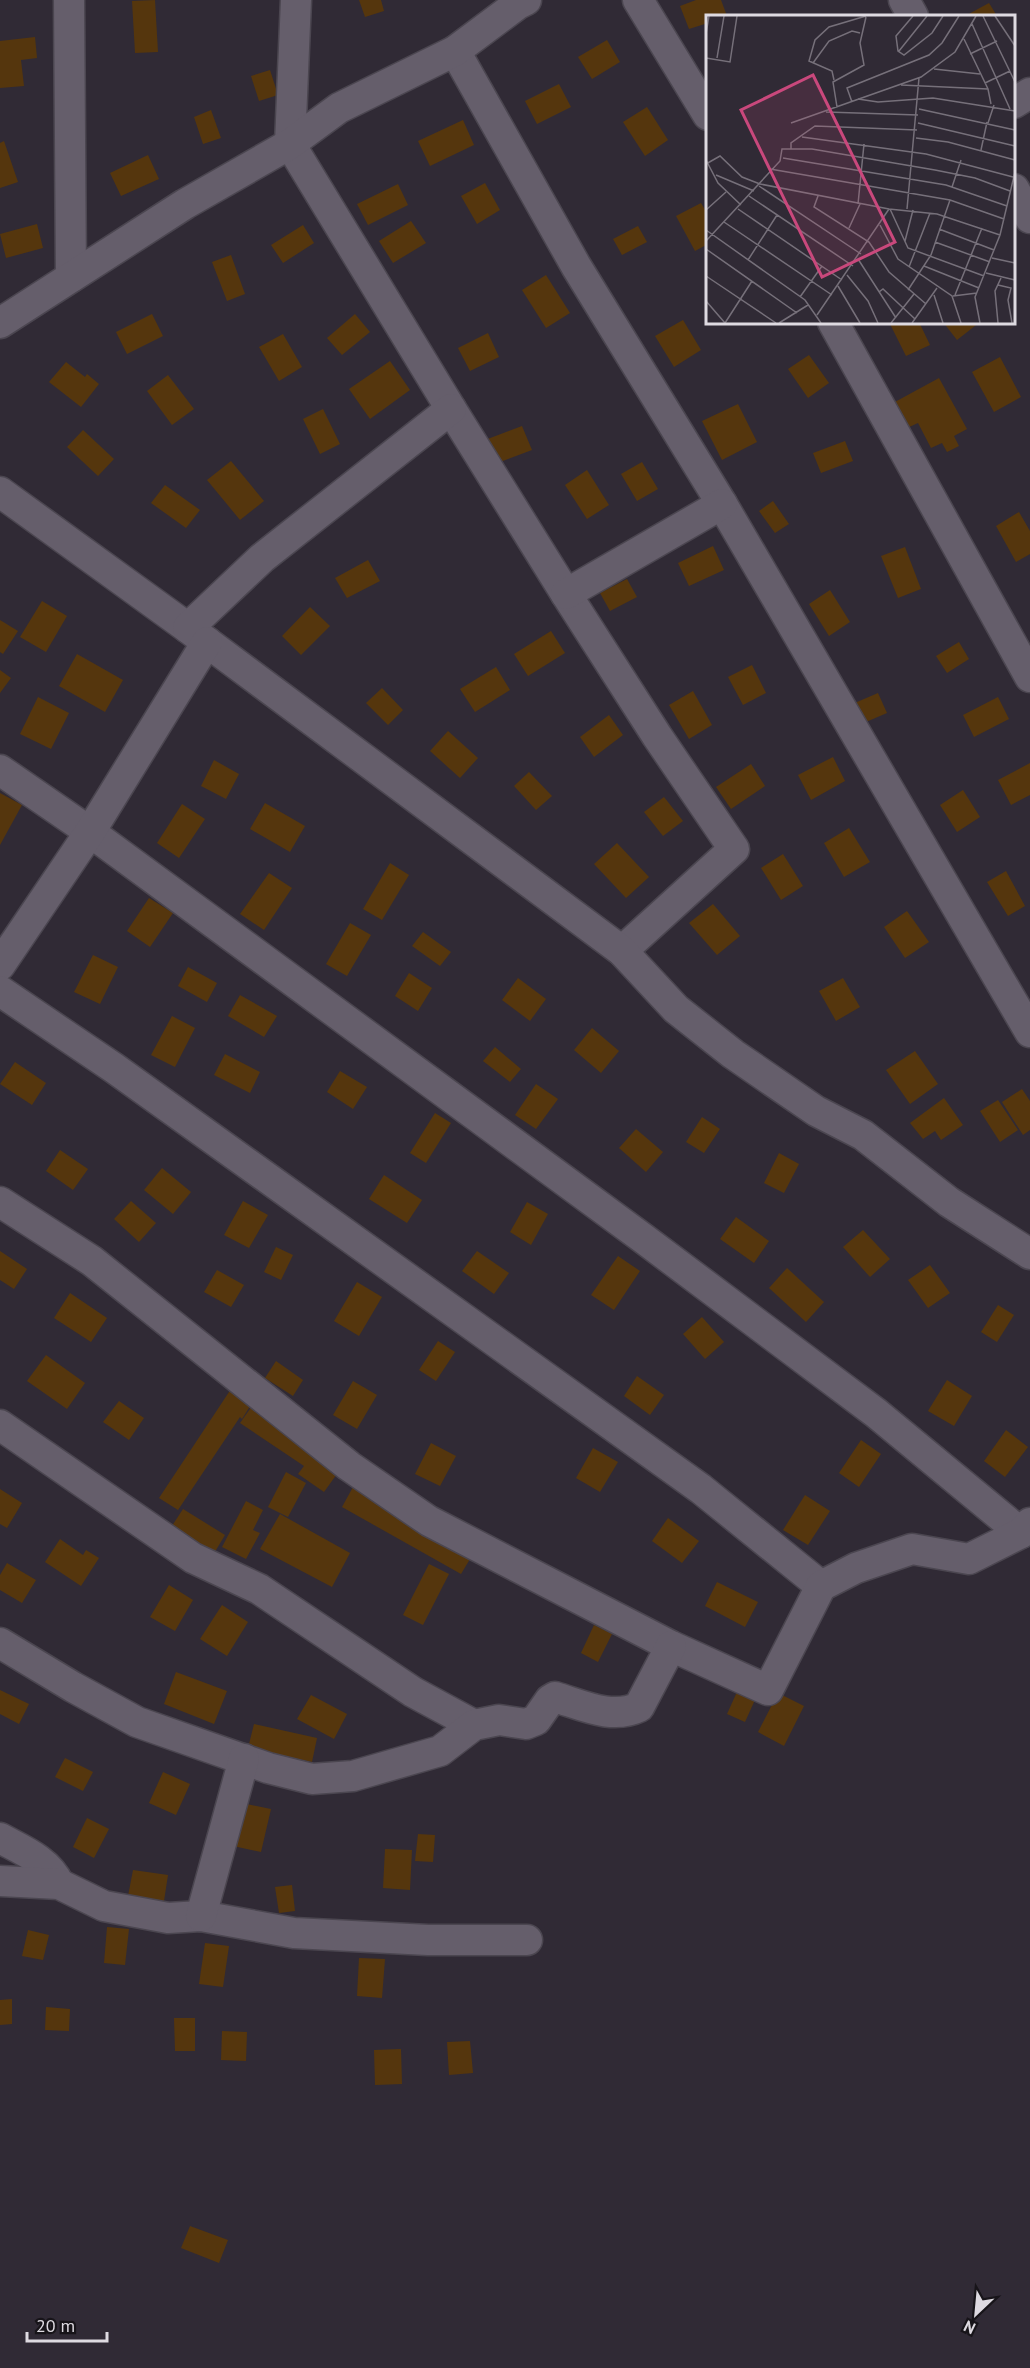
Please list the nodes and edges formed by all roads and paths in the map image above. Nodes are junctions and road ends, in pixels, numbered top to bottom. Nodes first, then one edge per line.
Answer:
1 (69, 0) edge
2 (296, 0) edge
3 (638, 0) edge
4 (904, 0) edge
5 (520, 1) edge
6 (912, 15) edge
7 (455, 51) junction
8 (1030, 93) edge
9 (1015, 102) edge
10 (706, 112) edge
11 (290, 144) junction
12 (71, 277) junction
13 (0, 323) edge
14 (834, 324) edge
15 (451, 409) junction
16 (0, 492) edge
17 (722, 504) junction
18 (566, 594) junction
19 (198, 635) junction
20 (1030, 677) edge
21 (0, 770) edge
22 (90, 832) junction
23 (622, 951) junction
24 (0, 965) edge
25 (0, 991) edge
26 (1030, 1032) edge
27 (0, 1202) edge
28 (1030, 1254) edge
29 (0, 1425) edge
30 (1025, 1528) edge
31 (821, 1586) junction
32 (0, 1643) edge
33 (671, 1646) junction
34 (474, 1725) junction
35 (244, 1759) junction
36 (0, 1838) edge
37 (0, 1881) edge
38 (58, 1884) junction
39 (201, 1916) junction
40 (527, 1940) dead end

1 - 12 street
2 - 11 street
3 - 10 street
4 - 6 street
5 - 7 street
7 - 11 street
7 - 17 street
8 - 9 street
11 - 12 street
11 - 15 street
12 - 13 street
14 - 20 street
15 - 18 street
15 - 19 street
16 - 19 street
17 - 18 street
17 - 26 street
18 - 23 street
19 - 22 street
19 - 23 street
21 - 22 street
22 - 24 street
22 - 30 street
23 - 28 street
25 - 31 street
27 - 33 street
29 - 34 street
30 - 31 street
31 - 33 street
32 - 35 street
33 - 34 street
34 - 35 street
35 - 39 street
36 - 38 street
37 - 38 street
38 - 39 street
39 - 40 street

